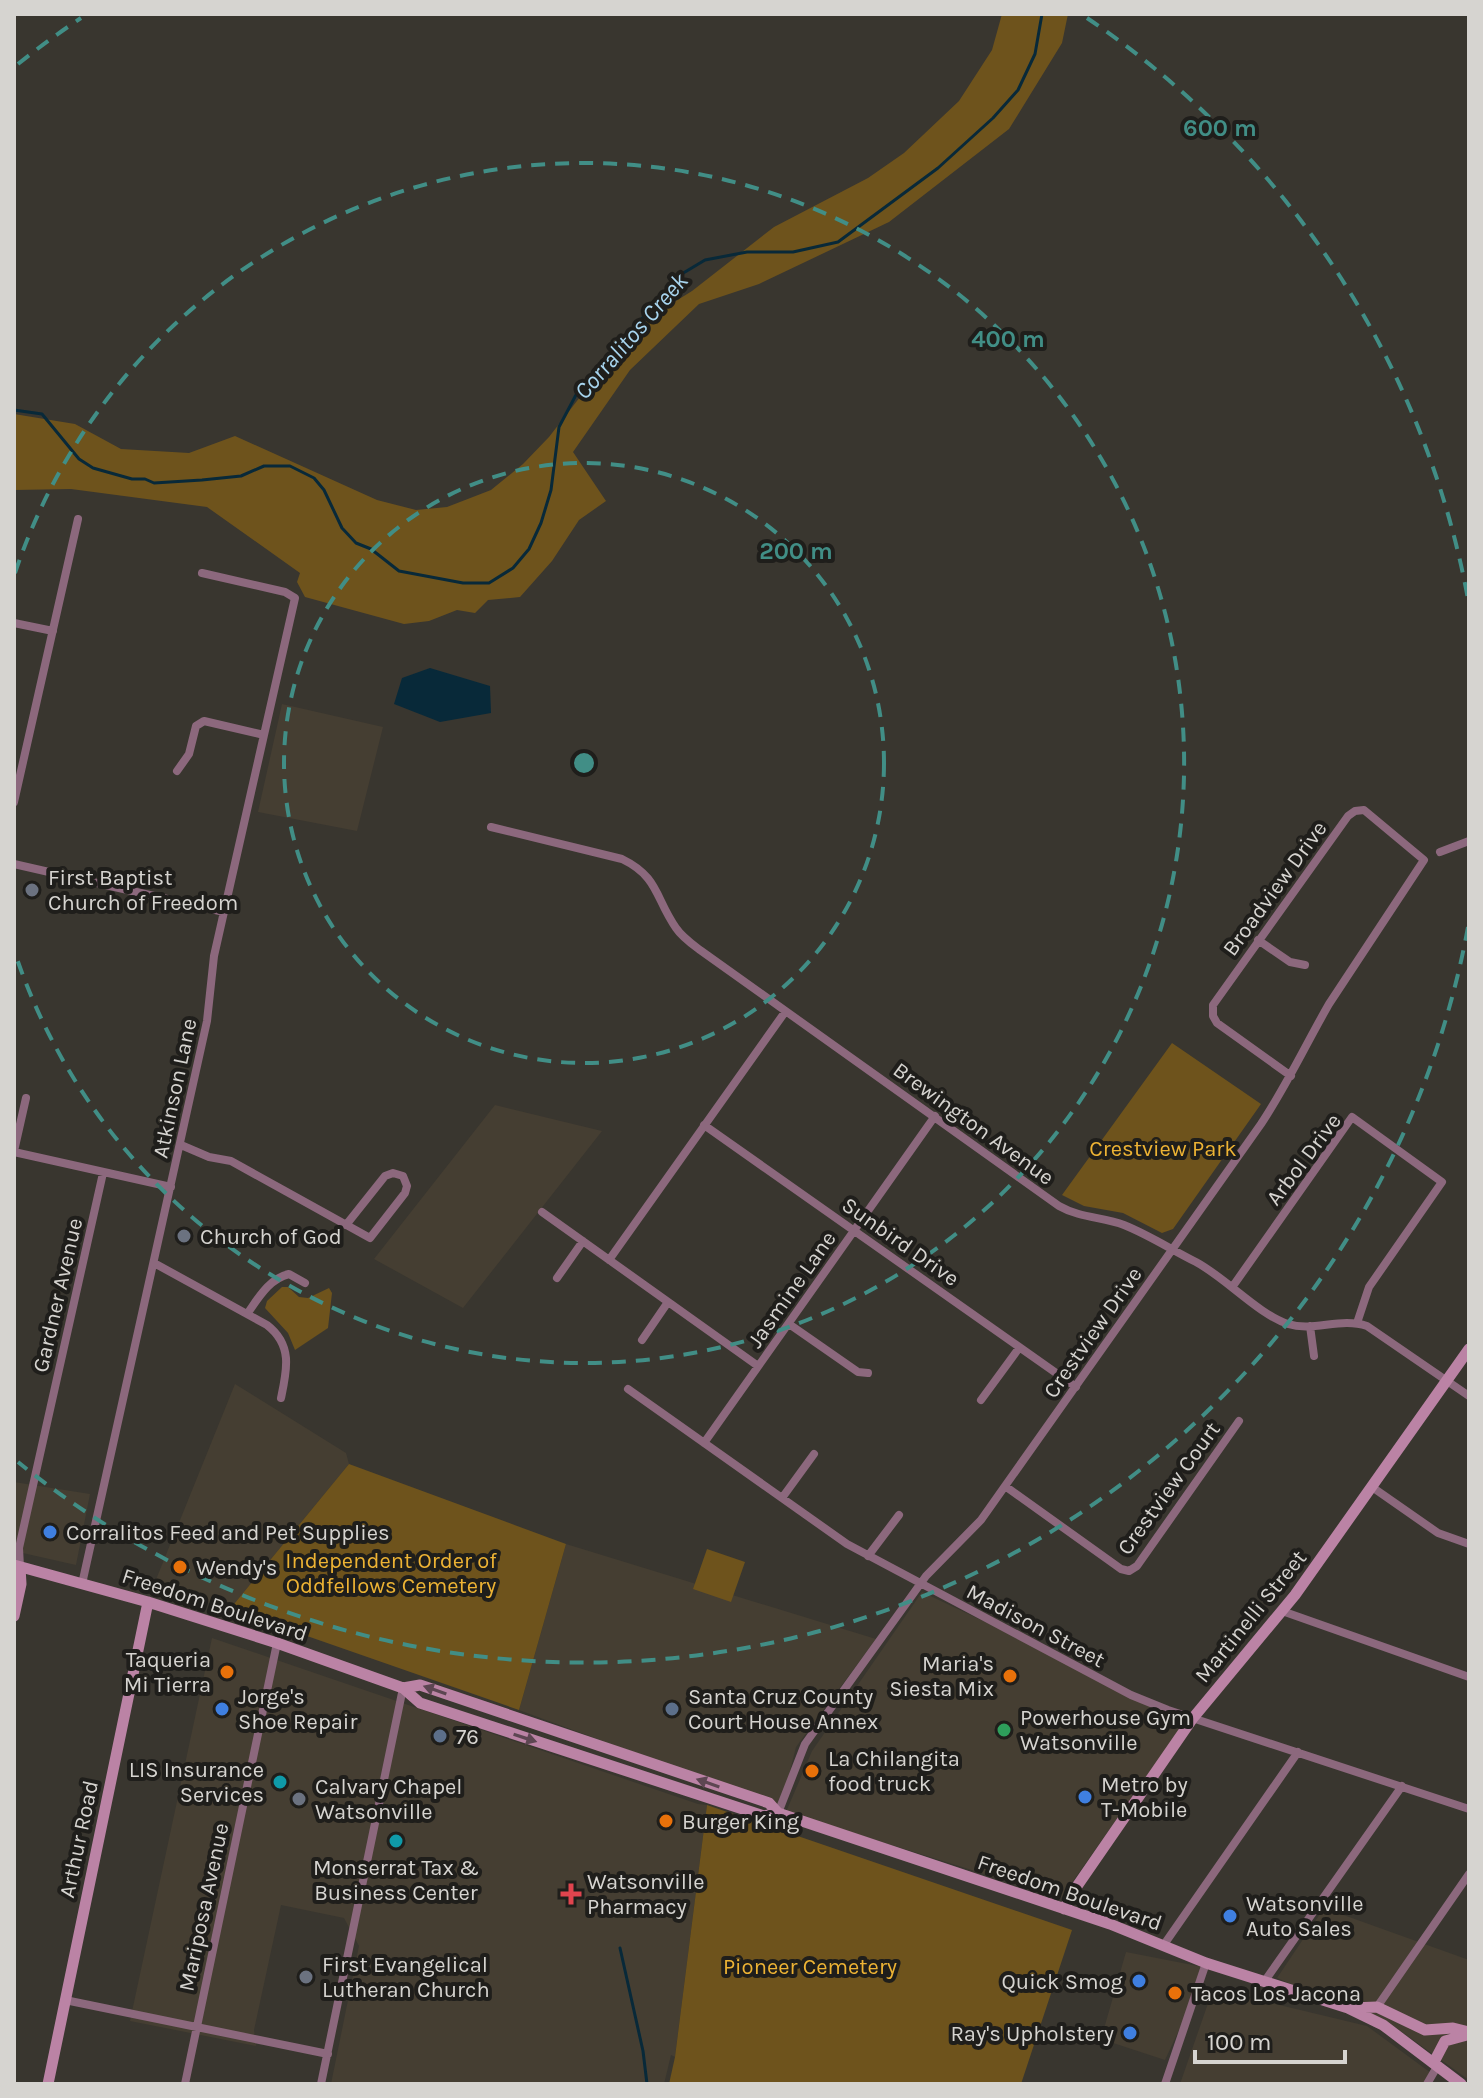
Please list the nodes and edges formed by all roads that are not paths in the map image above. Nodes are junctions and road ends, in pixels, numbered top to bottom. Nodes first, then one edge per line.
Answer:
1 (78, 519) dead end
2 (202, 573) dead end
3 (14, 623) edge
4 (53, 631) junction
5 (264, 735) junction
6 (177, 771) dead end
7 (14, 802) edge
8 (491, 827) dead end
9 (1469, 841) edge
10 (1440, 852) dead end
11 (1424, 860) joint
12 (14, 864) edge
13 (224, 912) junction
14 (1258, 940) junction
15 (1305, 965) dead end
16 (785, 1012) junction
17 (1291, 1076) junction
18 (26, 1098) dead end
19 (935, 1116) junction
20 (704, 1125) junction
21 (181, 1145) junction
22 (14, 1152) edge
23 (103, 1173) junction
24 (171, 1187) junction
25 (542, 1212) dead end
26 (346, 1225) junction
27 (854, 1231) junction
28 (583, 1241) junction
29 (1172, 1250) junction
30 (609, 1260) junction
31 (154, 1263) junction
32 (557, 1278) dead end
33 (305, 1283) dead end
34 (1233, 1286) junction
35 (668, 1302) junction
36 (247, 1314) junction
37 (1357, 1323) junction
38 (789, 1324) junction
39 (1310, 1326) junction
40 (642, 1340) dead end
41 (1019, 1348) junction
42 (1469, 1349) edge
43 (1314, 1356) dead end
44 (758, 1366) junction
45 (868, 1373) dead end
46 (1447, 1380) junction
47 (1076, 1387) junction
48 (628, 1389) dead end
49 (1469, 1396) edge
50 (281, 1398) dead end
51 (981, 1400) dead end
52 (1239, 1421) dead end
53 (704, 1443) junction
54 (814, 1454) dead end
55 (1005, 1486) junction
56 (1372, 1487) junction
57 (782, 1498) junction
58 (899, 1515) dead end
59 (1469, 1544) edge
60 (868, 1556) junction
61 (17, 1566) edge
62 (82, 1584) junction
63 (920, 1584) junction
64 (148, 1602) junction
65 (1282, 1611) junction
66 (14, 1616) edge
67 (277, 1643) junction
68 (1469, 1677) edge
69 (403, 1688) junction
70 (1193, 1718) junction
71 (1298, 1752) junction
72 (1402, 1786) junction
73 (1469, 1809) edge
74 (778, 1813) junction
75 (1469, 1874) edge
76 (1064, 1909) junction
77 (1163, 1946) junction
78 (1206, 1963) junction
79 (1264, 1982) junction
80 (65, 2000) junction
81 (1377, 2007) junction
82 (1348, 2008) junction
83 (197, 2028) junction
84 (1469, 2034) edge
85 (328, 2054) junction
86 (1436, 2063) junction
87 (48, 2084) edge
88 (185, 2084) edge
89 (321, 2084) edge
90 (1165, 2084) edge
91 (1427, 2084) edge
92 (1461, 2084) edge

1 - 4 street
2 - 5 street, Atkinson Lane
3 - 4 street
4 - 7 street
5 - 6 street
5 - 13 street, Atkinson Lane
8 - 16 street, Brewington Avenue
9 - 10 street
11 - 14 street, Broadview Drive
11 - 17 street, Crestview Drive
12 - 13 street
13 - 21 street, Atkinson Lane
14 - 15 street
14 - 17 street, Broadview Drive
16 - 19 street, Brewington Avenue
16 - 20 street
17 - 29 street, Crestview Drive
18 - 22 street
19 - 27 street, Jasmine Lane
19 - 29 street, Brewington Avenue
20 - 27 street, Sunbird Drive
20 - 30 street
21 - 24 street, Atkinson Lane
21 - 26 street
22 - 23 street
23 - 24 street
23 - 61 street, Gardner Avenue
24 - 31 street, Atkinson Lane
25 - 28 street
26 - 26 street
27 - 38 street, Jasmine Lane
27 - 41 street, Sunbird Drive
28 - 30 street
28 - 32 street
29 - 34 street, Brewington Avenue
29 - 47 street, Crestview Drive
30 - 35 street
31 - 36 street
31 - 62 street, Atkinson Lane
33 - 36 street
34 - 37 street, Arbol Drive
34 - 39 street, Brewington Avenue
35 - 40 street
35 - 44 street
36 - 50 street
37 - 39 street, Brewington Avenue
37 - 46 street, Brewington Avenue
38 - 44 street, Jasmine Lane
38 - 45 street
39 - 43 street
41 - 47 street, Sunbird Drive
41 - 51 street
42 - 46 main road, Martinelli Street
44 - 53 street, Jasmine Lane
46 - 49 street, Brewington Avenue
46 - 56 main road, Martinelli Street
47 - 55 street, Crestview Drive
48 - 53 street, Madison Street
52 - 55 street, Crestview Court
53 - 57 street, Madison Street
54 - 57 street
55 - 63 street, Crestview Drive
56 - 59 street
56 - 65 main road, Martinelli Street
57 - 60 street, Madison Street
58 - 60 street
60 - 63 street, Madison Street
61 - 62 main road, Freedom Boulevard
61 - 66 main road
62 - 64 main road, Freedom Boulevard
63 - 70 street, Madison Street
63 - 74 street, Crestview Drive
64 - 67 main road, Freedom Boulevard
64 - 80 main road, Arthur Road
65 - 68 street
65 - 70 main road, Martinelli Street
67 - 69 main road, Freedom Boulevard
67 - 83 street, Mariposa Avenue
69 - 74 main road, Freedom Boulevard
69 - 85 street
70 - 71 street, Madison Street
70 - 76 main road, Martinelli Street
71 - 72 street, Madison Street
71 - 77 street
72 - 73 street, Madison Street
72 - 79 street
74 - 76 main road, Freedom Boulevard
75 - 81 street
76 - 77 main road, Freedom Boulevard
77 - 78 main road, Freedom Boulevard
78 - 79 main road, Freedom Boulevard
78 - 90 street
79 - 82 main road, Freedom Boulevard
80 - 83 street
80 - 87 main road, Arthur Road
81 - 82 main road, Freedom Boulevard
81 - 84 main road, Freedom Boulevard
82 - 86 main road, Freedom Boulevard
83 - 85 street
83 - 88 street, Mariposa Avenue
84 - 86 main road
85 - 89 street
86 - 91 street
86 - 92 main road, Freedom Boulevard

